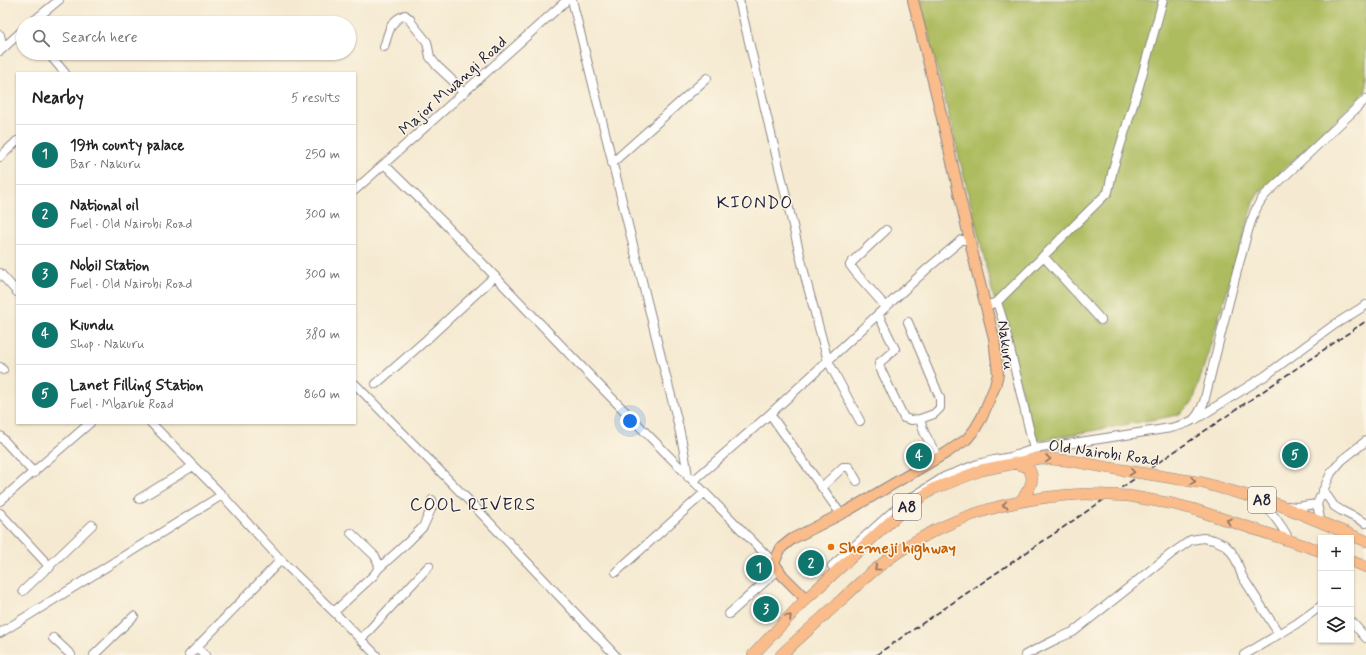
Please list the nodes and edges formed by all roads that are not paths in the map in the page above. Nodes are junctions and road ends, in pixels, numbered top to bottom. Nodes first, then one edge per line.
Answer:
1 (59, 0) edge
2 (567, 0) edge
3 (572, 0) edge
4 (739, 0) edge
5 (913, 0) edge
6 (1163, 0) edge
7 (50, 4) edge
8 (39, 16) edge
9 (0, 35) edge
10 (16, 36) edge
11 (384, 47) dead end
12 (1, 50) edge
13 (54, 60) edge
14 (64, 72) edge
15 (707, 78) dead end
16 (463, 93) junction
17 (1366, 99) edge
18 (16, 142) edge
19 (0, 157) edge
20 (612, 163) junction
21 (384, 164) junction
22 (356, 189) edge
23 (886, 230) dead end
24 (970, 240) junction
25 (1043, 256) junction
26 (0, 273) edge
27 (495, 276) junction
28 (16, 291) edge
29 (997, 302) junction
30 (1366, 304) edge
31 (986, 306) junction
32 (886, 307) junction
33 (878, 314) junction
34 (1101, 320) dead end
35 (908, 322) dead end
36 (828, 361) junction
37 (376, 384) dead end
38 (356, 385) edge
39 (770, 414) junction
40 (920, 419) junction
41 (860, 421) dead end
42 (1192, 421) junction
43 (89, 424) edge
44 (152, 424) edge
45 (0, 436) edge
46 (1366, 441) edge
47 (1034, 449) junction
48 (938, 458) junction
49 (1016, 463) junction
50 (193, 466) junction
51 (34, 473) junction
52 (691, 479) junction
53 (857, 480) dead end
54 (822, 487) junction
55 (1323, 490) junction
56 (704, 493) junction
57 (222, 495) junction
58 (139, 499) dead end
59 (432, 500) dead end
60 (1261, 500) junction
61 (0, 502) edge
62 (1020, 502) junction
63 (1277, 504) junction
64 (1317, 504) junction
65 (0, 513) edge
66 (840, 513) junction
67 (1321, 522) junction
68 (1366, 523) edge
69 (92, 525) dead end
70 (351, 533) dead end
71 (1289, 540) junction
72 (1366, 541) edge
73 (1318, 550) edge
74 (281, 560) junction
75 (1354, 562) edge
76 (429, 566) dead end
77 (776, 566) junction
78 (832, 566) dead end
79 (50, 567) junction
80 (1366, 567) edge
81 (378, 569) junction
82 (616, 572) dead end
83 (24, 590) dead end
84 (806, 599) junction
85 (1320, 607) edge
86 (334, 612) junction
87 (729, 614) dead end
88 (134, 616) dead end
89 (1354, 624) edge
90 (0, 633) edge
91 (1279, 634) junction
92 (53, 638) dead end
93 (1366, 638) edge
94 (361, 639) junction
95 (197, 647) junction
96 (71, 655) edge
97 (94, 655) edge
98 (189, 655) edge
99 (205, 655) edge
100 (376, 655) edge
101 (615, 655) edge
102 (753, 655) edge
103 (782, 655) edge
104 (1025, 655) edge
105 (1244, 655) edge

1 - 7 street
2 - 16 street, Major Mwangi Road
3 - 20 street
4 - 36 street
5 - 24 main road, Nakuru
6 - 25 street
7 - 8 street
9 - 12 street
10 - 12 street
11 - 16 street
13 - 14 street
15 - 20 street
16 - 21 street, Major Mwangi Road
17 - 42 street
18 - 19 street
20 - 52 street
21 - 22 street, Major Mwangi Road
21 - 27 street
23 - 32 street
24 - 31 main road, Nakuru
24 - 32 street
25 - 29 street
25 - 34 street
26 - 28 street
27 - 37 street
27 - 52 street
29 - 31 street
29 - 47 street
30 - 42 street
31 - 48 main road, Nakuru
32 - 33 street
33 - 36 street
33 - 40 street
35 - 40 street
36 - 39 street
36 - 41 street
38 - 101 street
39 - 52 street
39 - 54 street
40 - 48 street
42 - 47 street
43 - 51 street
44 - 50 street
45 - 51 street
46 - 55 street
47 - 78 street
48 - 66 main road, Nakuru
49 -> 60 highway, Old Nairobi Road / A8, bridge
49 - 62 highway
49 - 84 highway, Old Nairobi Road / A8
50 - 57 street
50 - 58 street
51 - 61 street
52 - 56 street
53 - 54 street
54 - 66 street
55 - 64 street
55 - 68 street
56 - 77 street
56 - 82 street
57 - 74 street
57 - 90 street
59 - 81 street
60 - 63 highway, Old Nairobi Road / A8
60 - 71 street
71 -> 62 highway, A8, bridge
62 -> 103 highway, A8
63 - 64 street
63 - 67 highway, Old Nairobi Road / A8
64 - 67 street
65 - 79 street
66 - 77 main road, Nakuru
67 - 72 highway, Old Nairobi Road / A8
69 - 79 street
70 - 81 street
71 - 73 highway, A8
74 - 86 street
74 - 95 street
75 - 80 highway
76 - 94 street
77 - 84 main road
77 - 87 street
79 - 83 street
81 - 86 street
102 -> 84 highway, Old Nairobi Road / A8
85 - 91 street
86 - 94 street
88 - 97 street
89 - 93 street
91 - 104 street
91 - 105 street
92 - 96 street
94 - 100 street
95 - 98 street
95 - 99 street

